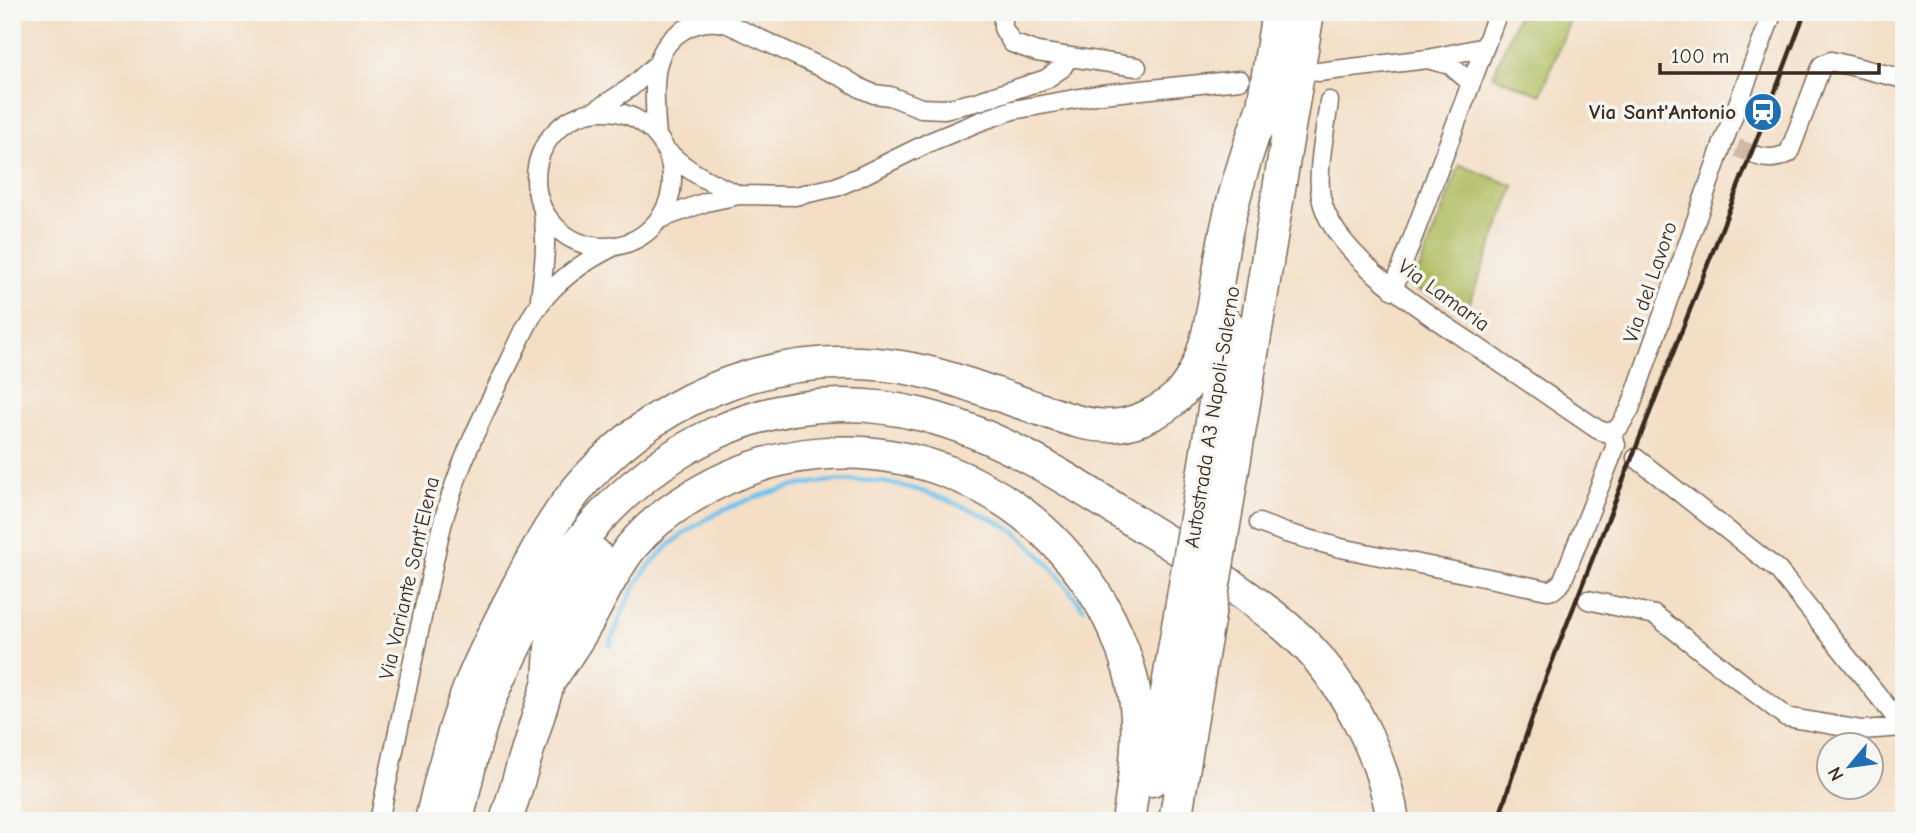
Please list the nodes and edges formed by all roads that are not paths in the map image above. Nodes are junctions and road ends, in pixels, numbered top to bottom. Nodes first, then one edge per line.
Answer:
1 (1003, 12) edge
2 (1278, 12) edge
3 (1308, 12) edge
4 (1497, 12) edge
5 (1773, 12) edge
6 (1485, 47) junction
7 (1069, 57) junction
8 (1428, 59) junction
9 (657, 64) junction
10 (1138, 67) dead end
11 (1318, 72) dead end
12 (1904, 79) edge
13 (1240, 80) dead end
14 (1471, 83) junction
15 (1329, 102) dead end
16 (1264, 104) junction
17 (594, 111) junction
18 (662, 143) junction
19 (1758, 156) tunnel mouth
20 (739, 195) junction
21 (542, 205) junction
22 (660, 219) junction
23 (615, 246) junction
24 (1393, 290) junction
25 (538, 306) junction
26 (1612, 432) junction
27 (1636, 457) dead end
28 (1259, 523) dead end
29 (1208, 533) junction
30 (1588, 600) dead end
31 (1194, 615) junction
32 (1199, 679) junction
33 (549, 681) junction
34 (1904, 727) edge
35 (379, 821) edge
36 (431, 821) edge
37 (457, 821) edge
38 (506, 821) edge
39 (1128, 821) edge
40 (1145, 821) edge
41 (1175, 821) edge
42 (1189, 821) edge
43 (1372, 821) edge
44 (1392, 821) edge

1 - 7 street
2 - 16 highway, Autostrada A3 Napoli-Salerno
3 - 29 highway, Autostrada A3 Napoli-Salerno
4 - 6 street
5 - 26 street, Via del Lavoro
6 - 8 street
6 - 14 street
7 - 9 street
7 - 10 street
8 - 11 street
8 - 14 street
9 - 17 street
9 - 18 street
12 - 19 street
13 - 20 street
14 - 24 street
15 - 24 street, Via Lamaria
16 - 29 highway, Autostrada A3 Napoli-Salerno
16 - 36 highway
17 - 18 street
17 - 21 street
18 - 20 street
18 - 22 street
20 - 22 street
21 - 23 street
21 - 25 street, Via Variante Sant'Elena
22 - 23 street
23 - 25 street, Via Variante Sant'Elena
24 - 26 street, Via Lamaria
25 - 35 street, Via Variante Sant'Elena
26 - 28 street
27 - 34 street
29 - 31 highway, Autostrada A3 Napoli-Salerno, bridge
30 - 34 street
31 - 32 highway, Autostrada A3 Napoli-Salerno
31 - 40 highway, Autostrada A3 Napoli-Salerno
32 - 41 highway, Autostrada A3 Napoli-Salerno
32 - 42 highway
33 - 38 highway
33 - 39 highway
33 - 43 highway
37 - 44 highway

